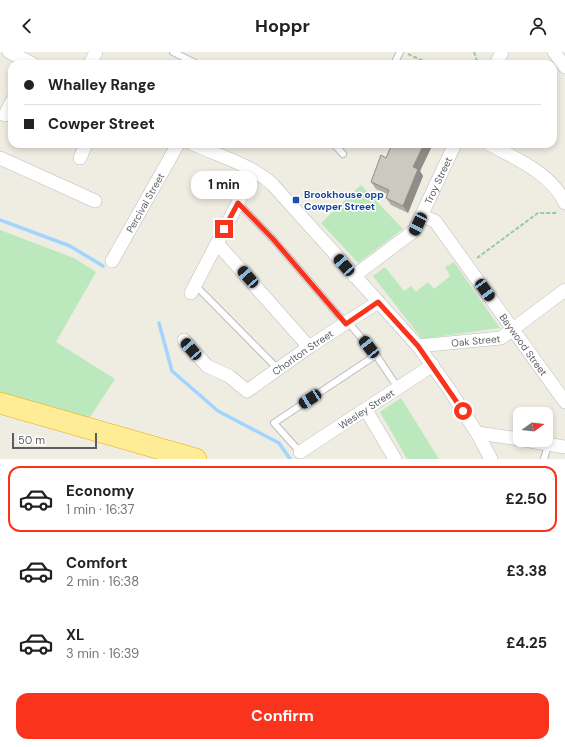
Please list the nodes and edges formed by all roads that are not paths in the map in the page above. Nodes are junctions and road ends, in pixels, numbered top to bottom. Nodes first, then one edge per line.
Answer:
1 (9, 52) edge
2 (173, 52) edge
3 (554, 52) edge
4 (24, 60) edge
5 (189, 60) edge
6 (565, 67) edge
7 (84, 148) edge
8 (176, 148) edge
9 (202, 148) edge
10 (338, 148) edge
11 (453, 148) edge
12 (496, 148) edge
13 (343, 154) dead end
14 (0, 158) edge
15 (80, 158) dead end
16 (251, 170) junction
17 (95, 201) dead end
18 (238, 203) junction
19 (565, 203) edge
20 (422, 216) junction
21 (217, 243) junction
22 (112, 262) dead end
23 (354, 276) junction
24 (193, 289) joint
25 (565, 290) edge
26 (378, 302) junction
27 (347, 323) junction
28 (512, 329) junction
29 (184, 340) dead end
30 (418, 346) junction
31 (309, 347) junction
32 (376, 355) junction
33 (433, 365) junction
34 (278, 369) junction
35 (398, 388) junction
36 (565, 402) edge
37 (0, 404) edge
38 (366, 410) junction
39 (477, 433) junction
40 (513, 438) edge
41 (553, 446) edge
42 (547, 447) edge
43 (565, 447) edge
44 (300, 452) joint
45 (196, 459) edge
46 (395, 459) edge
47 (491, 459) edge
48 (544, 459) edge

1 - 4 street
2 - 5 lane
3 - 6 street
7 - 15 street
8 - 22 street, Percival Street
9 - 16 street
10 - 13 lane
11 - 20 street, Troy Street
12 - 19 street
14 - 17 street
16 - 18 street
16 - 23 street
18 - 21 street
18 - 27 lane
20 - 23 street, Troy Street
20 - 28 street, Baywood Street
21 - 24 street
21 - 31 street
23 - 26 street
24 - 34 lane
25 - 28 street, Oak Street
26 - 27 street, Chorlton Street
26 - 30 street
27 - 31 street, Chorlton Street
27 - 32 lane
28 - 30 street, Oak Street
28 - 36 street, Baywood Street
29 - 34 street, Chorlton Street
30 - 33 street
31 - 34 street, Chorlton Street
32 - 35 lane
32 - 44 lane
33 - 35 street, Wesley Street
33 - 39 street
35 - 38 street, Wesley Street
37 - 45 highway
38 - 44 street, Wesley Street
38 - 46 street
39 - 40 street
39 - 47 street
41 - 43 street
42 - 48 lane

